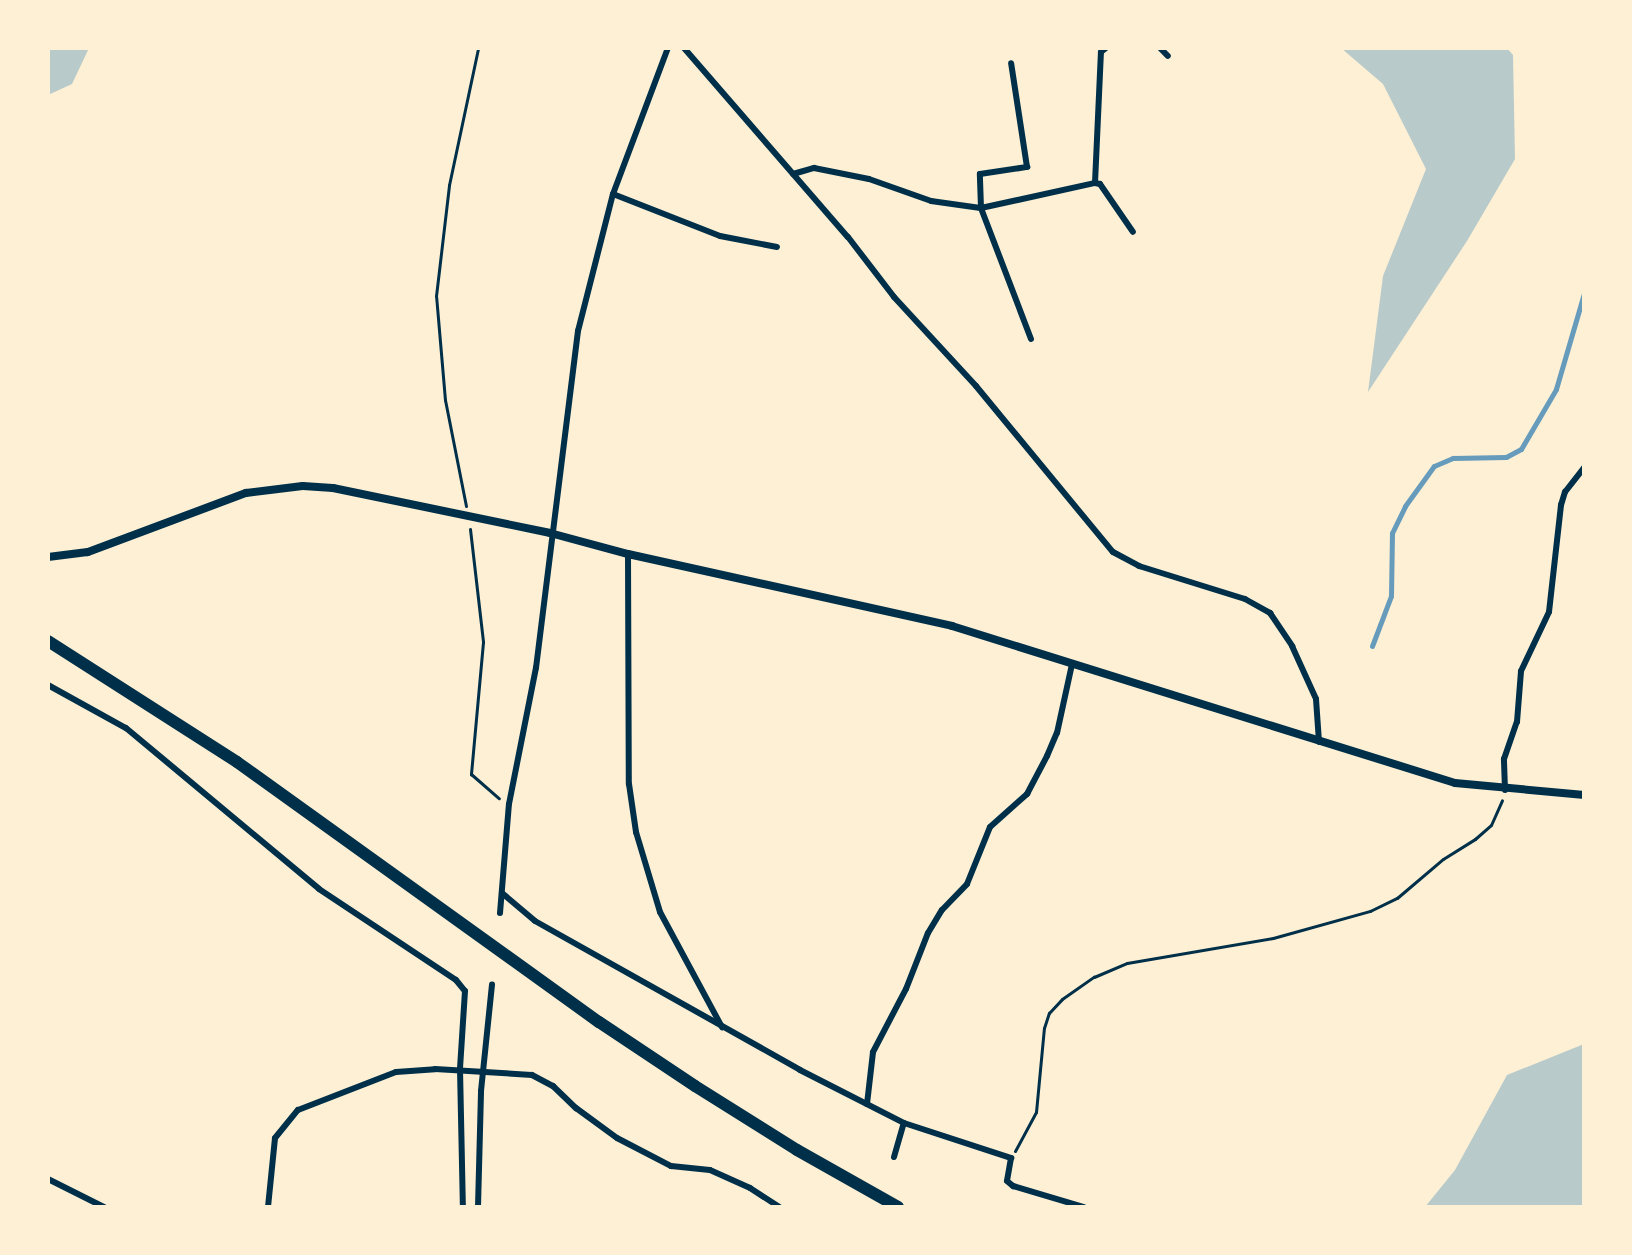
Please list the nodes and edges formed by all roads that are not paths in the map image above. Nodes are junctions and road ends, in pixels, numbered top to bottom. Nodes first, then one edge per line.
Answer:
1 (668, 48) edge
2 (684, 48) edge
3 (1106, 48) edge
4 (1160, 48) edge
5 (1168, 56) dead end
6 (1011, 63) dead end
7 (793, 174) junction
8 (1095, 183) junction
9 (613, 194) junction
10 (981, 208) junction
11 (1133, 232) dead end
12 (777, 247) dead end
13 (1031, 339) dead end
14 (1584, 468) edge
15 (550, 533) junction
16 (628, 554) junction
17 (48, 557) edge
18 (48, 641) edge
19 (1072, 664) junction
20 (48, 685) edge
21 (1319, 743) junction
22 (1505, 790) junction
23 (1584, 795) edge
24 (502, 893) junction
25 (500, 913) dead end
26 (492, 985) dead end
27 (722, 1027) junction
28 (460, 1069) junction
29 (867, 1104) junction
30 (904, 1123) junction
31 (894, 1157) dead end
32 (48, 1179) edge
33 (104, 1207) edge
34 (268, 1207) edge
35 (463, 1207) edge
36 (478, 1207) edge
37 (779, 1207) edge
38 (898, 1207) edge
39 (1084, 1207) edge

1 - 9 street
2 - 7 street
3 - 8 street
4 - 5 street
6 - 10 street
7 - 10 street
7 - 21 street
8 - 10 street
8 - 11 street
9 - 12 street
9 - 15 street
10 - 13 street
14 - 22 street
15 - 16 street
15 - 17 street
15 - 24 street
16 - 19 street
16 - 27 street
18 - 38 highway
19 - 21 street
19 - 29 street
20 - 28 street
21 - 22 street
22 - 23 street
24 - 25 street
24 - 27 street
26 - 36 street
27 - 29 street
28 - 34 street
28 - 35 street
28 - 37 street
29 - 30 street
30 - 31 street
30 - 39 street
32 - 33 street

